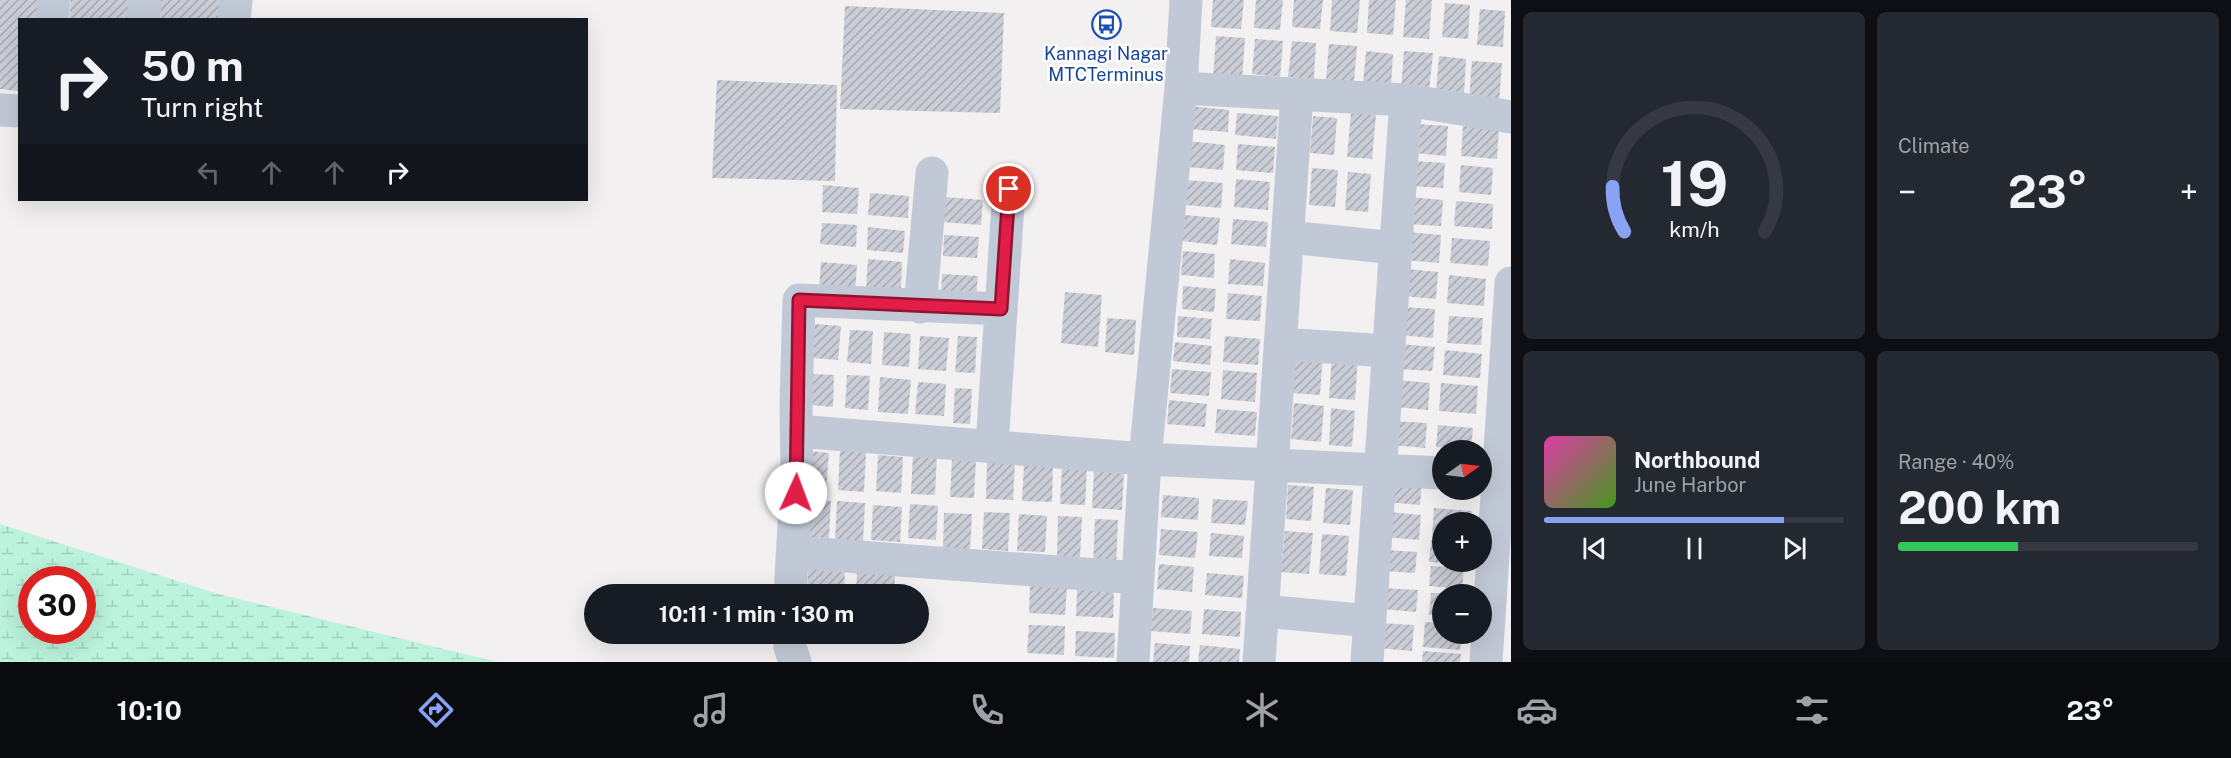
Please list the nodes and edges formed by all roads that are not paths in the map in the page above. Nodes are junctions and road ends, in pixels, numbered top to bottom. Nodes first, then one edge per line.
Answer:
1 (54, 0) edge
2 (145, 0) edge
3 (236, 0) edge
4 (1186, 0) edge
5 (52, 18) edge
6 (143, 18) edge
7 (234, 18) edge
8 (1181, 88) junction
9 (1297, 94) junction
10 (1406, 100) junction
11 (0, 110) edge
12 (18, 111) edge
13 (1511, 117) edge
14 (932, 173) dead end
15 (1009, 189) dead end
16 (1288, 237) junction
17 (1396, 248) junction
18 (1511, 283) edge
19 (920, 307) junction
20 (1001, 309) junction
21 (1281, 344) junction
22 (1388, 351) junction
23 (797, 431) junction
24 (992, 446) junction
25 (1145, 459) junction
26 (1273, 465) junction
27 (1380, 470) junction
28 (1432, 472) edge
29 (1497, 475) edge
30 (793, 552) junction
31 (1138, 578) junction
32 (791, 584) edge
33 (1263, 611) junction
34 (1370, 621) junction
35 (790, 644) edge
36 (795, 662) edge
37 (1133, 662) edge
38 (1260, 662) edge
39 (1367, 662) edge
40 (1486, 662) edge

1 - 5 street
2 - 6 street
3 - 7 street
4 - 8 street
8 - 9 street
8 - 25 street
9 - 10 street
9 - 16 street
10 - 13 street
10 - 17 street
11 - 12 street
14 - 19 street
15 - 20 street
16 - 17 street
16 - 21 street
17 - 22 street
18 - 29 street
19 - 20 street
19 - 23 street
20 - 24 street
21 - 22 street
21 - 26 street
22 - 27 street
23 - 24 street
23 - 30 street
24 - 25 street
25 - 26 street
25 - 31 street
26 - 27 street
26 - 33 street
27 - 28 street
27 - 34 street
29 - 40 street
30 - 31 street
30 - 32 street
31 - 37 street
33 - 34 street
33 - 38 street
34 - 39 street
35 - 36 street

